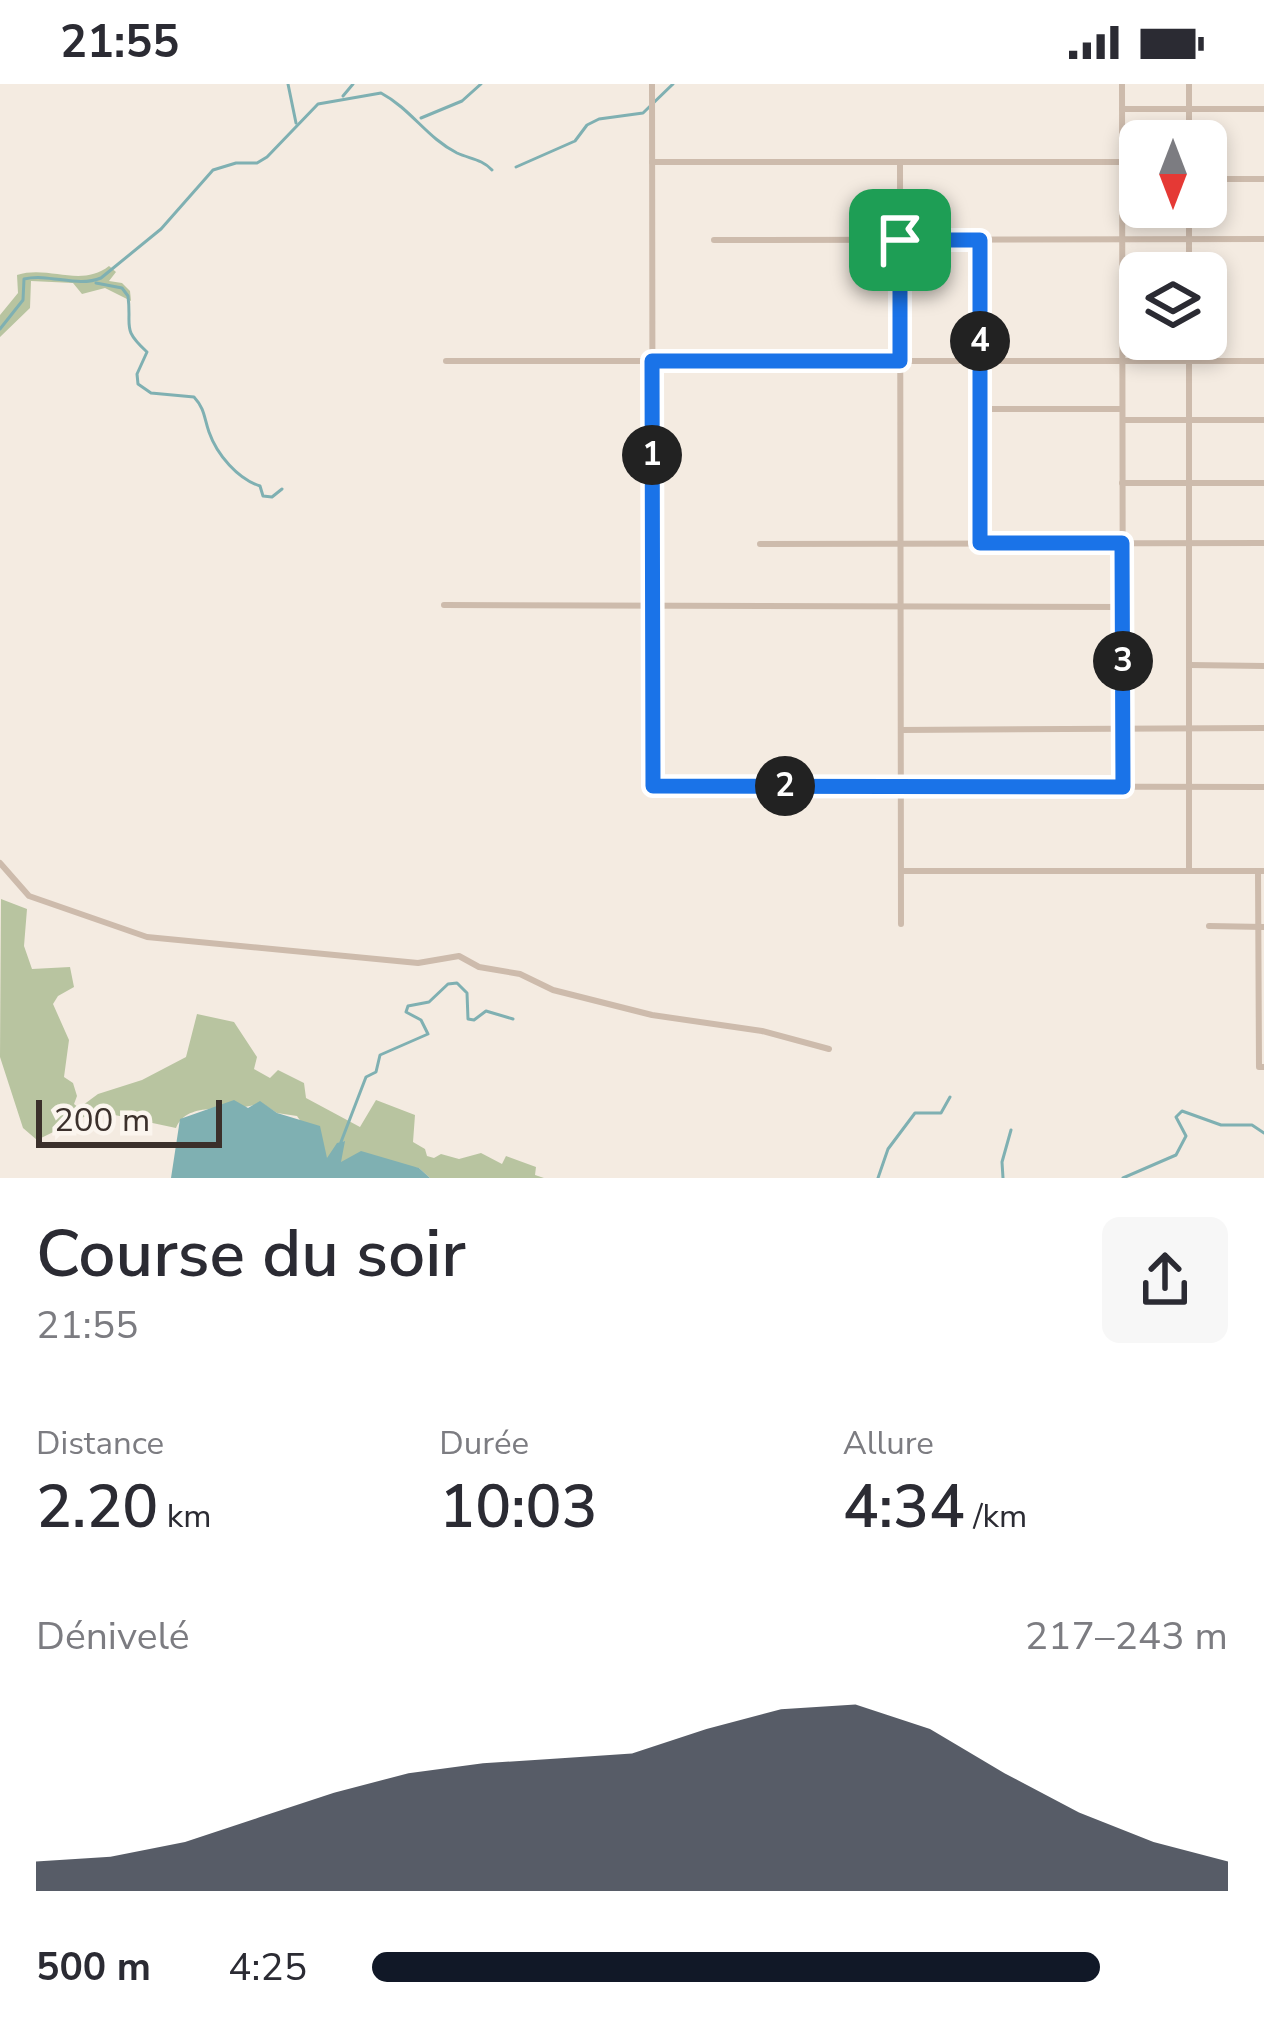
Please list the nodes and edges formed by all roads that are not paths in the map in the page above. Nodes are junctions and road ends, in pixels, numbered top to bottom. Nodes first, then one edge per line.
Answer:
1 (652, 84) edge
2 (1122, 84) edge
3 (1189, 84) edge
4 (1122, 109) junction
5 (1189, 109) junction
6 (1264, 109) edge
7 (1122, 120) edge
8 (1189, 120) edge
9 (652, 162) junction
10 (900, 162) junction
11 (1119, 162) edge
12 (1227, 179) edge
13 (1264, 179) edge
14 (1122, 228) edge
15 (1189, 228) edge
16 (1122, 239) junction
17 (1189, 239) junction
18 (1264, 239) edge
19 (714, 240) dead end
20 (900, 240) junction
21 (980, 240) junction
22 (1189, 252) edge
23 (446, 361) dead end
24 (652, 361) junction
25 (900, 361) junction
26 (980, 361) junction
27 (1122, 361) junction
28 (1189, 361) junction
29 (1264, 361) edge
30 (980, 409) junction
31 (1122, 409) junction
32 (1122, 420) junction
33 (1189, 420) junction
34 (1264, 420) edge
35 (1122, 483) junction
36 (1189, 483) junction
37 (1264, 483) edge
38 (980, 543) junction
39 (1122, 543) junction
40 (1189, 543) junction
41 (1264, 543) edge
42 (760, 544) dead end
43 (900, 544) junction
44 (444, 604) dead end
45 (652, 604) junction
46 (901, 604) junction
47 (1123, 608) junction
48 (1190, 665) junction
49 (1264, 666) edge
50 (1123, 728) junction
51 (1189, 728) junction
52 (1264, 728) edge
53 (901, 730) junction
54 (901, 786) junction
55 (1123, 787) junction
56 (1190, 787) junction
57 (1264, 787) edge
58 (0, 863) edge
59 (901, 871) junction
60 (1190, 871) junction
61 (1261, 871) edge
62 (901, 925) dead end
63 (1209, 926) dead end
64 (1261, 927) edge
65 (829, 1048) dead end
66 (1264, 1066) edge

1 - 9 street
2 - 4 street
3 - 5 street
4 - 5 street
4 - 7 street
5 - 6 street
5 - 8 street
9 - 10 street
9 - 24 street
10 - 11 street
10 - 20 street
12 - 13 street
14 - 16 street
15 - 17 street
16 - 17 street
16 - 21 street
16 - 27 street
17 - 18 street
17 - 22 street
19 - 20 street
20 - 21 street
20 - 25 street
21 - 26 street
23 - 24 street
24 - 25 street
24 - 45 street
25 - 26 street
25 - 43 street
26 - 27 street
26 - 30 street
27 - 28 street
27 - 31 street
28 - 29 street
28 - 33 street
30 - 31 street
30 - 38 street
31 - 32 street
32 - 33 street
32 - 35 street
33 - 34 street
33 - 36 street
35 - 36 street
35 - 39 street
36 - 37 street
36 - 40 street
38 - 39 street
38 - 43 street
39 - 40 street
39 - 47 street
40 - 41 street
40 - 48 street
42 - 43 street
43 - 46 street
44 - 45 street
45 - 46 street
45 - 54 street
46 - 47 street
46 - 53 street
47 - 50 street
48 - 49 street
48 - 51 street
50 - 51 street
50 - 53 street
50 - 55 street
51 - 52 street
51 - 56 street
53 - 54 street
54 - 55 street
54 - 59 street
55 - 56 street
56 - 57 street
56 - 60 street
58 - 65 street
59 - 60 street
59 - 62 street
60 - 61 street
61 - 64 street
63 - 64 street
64 - 66 street

